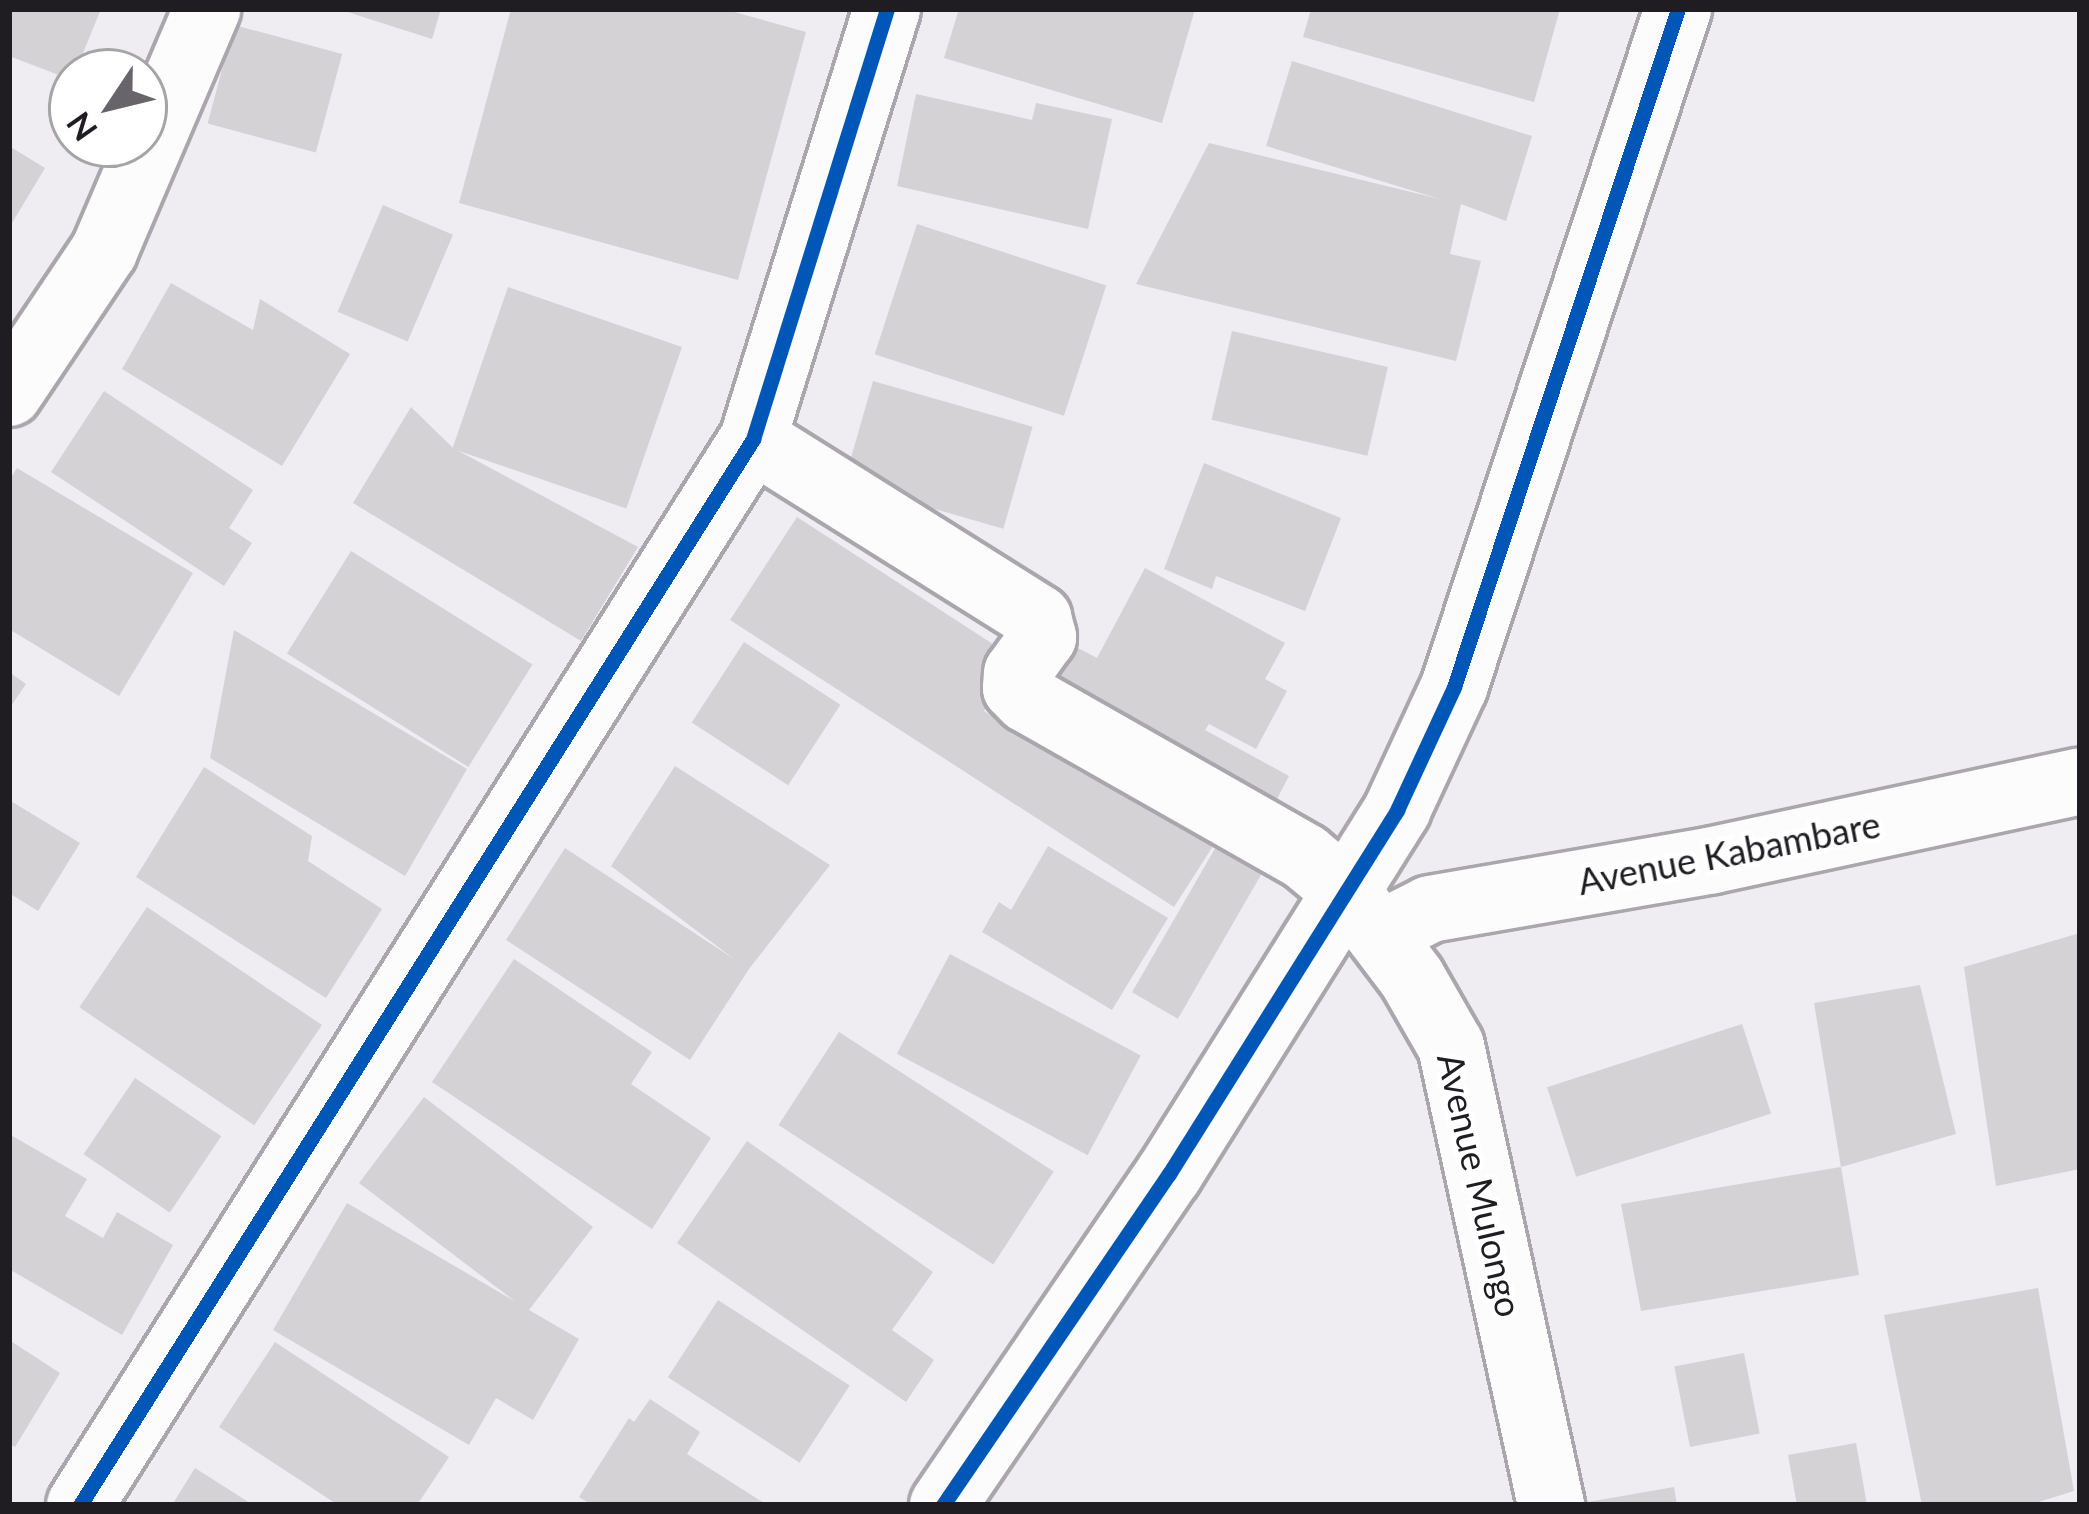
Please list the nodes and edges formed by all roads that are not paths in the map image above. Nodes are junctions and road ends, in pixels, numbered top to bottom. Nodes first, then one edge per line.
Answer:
1 (207, 9) edge
2 (886, 9) edge
3 (1678, 9) edge
4 (9, 393) edge
5 (753, 439) junction
6 (2080, 781) edge
7 (1364, 913) junction
8 (80, 1505) edge
9 (943, 1505) edge
10 (1551, 1505) edge

1 - 4 street
2 - 5 street
3 - 7 street
5 - 7 street
5 - 8 street
6 - 7 street, Avenue Kabambare
7 - 9 street
7 - 10 street, Avenue Mulongo

